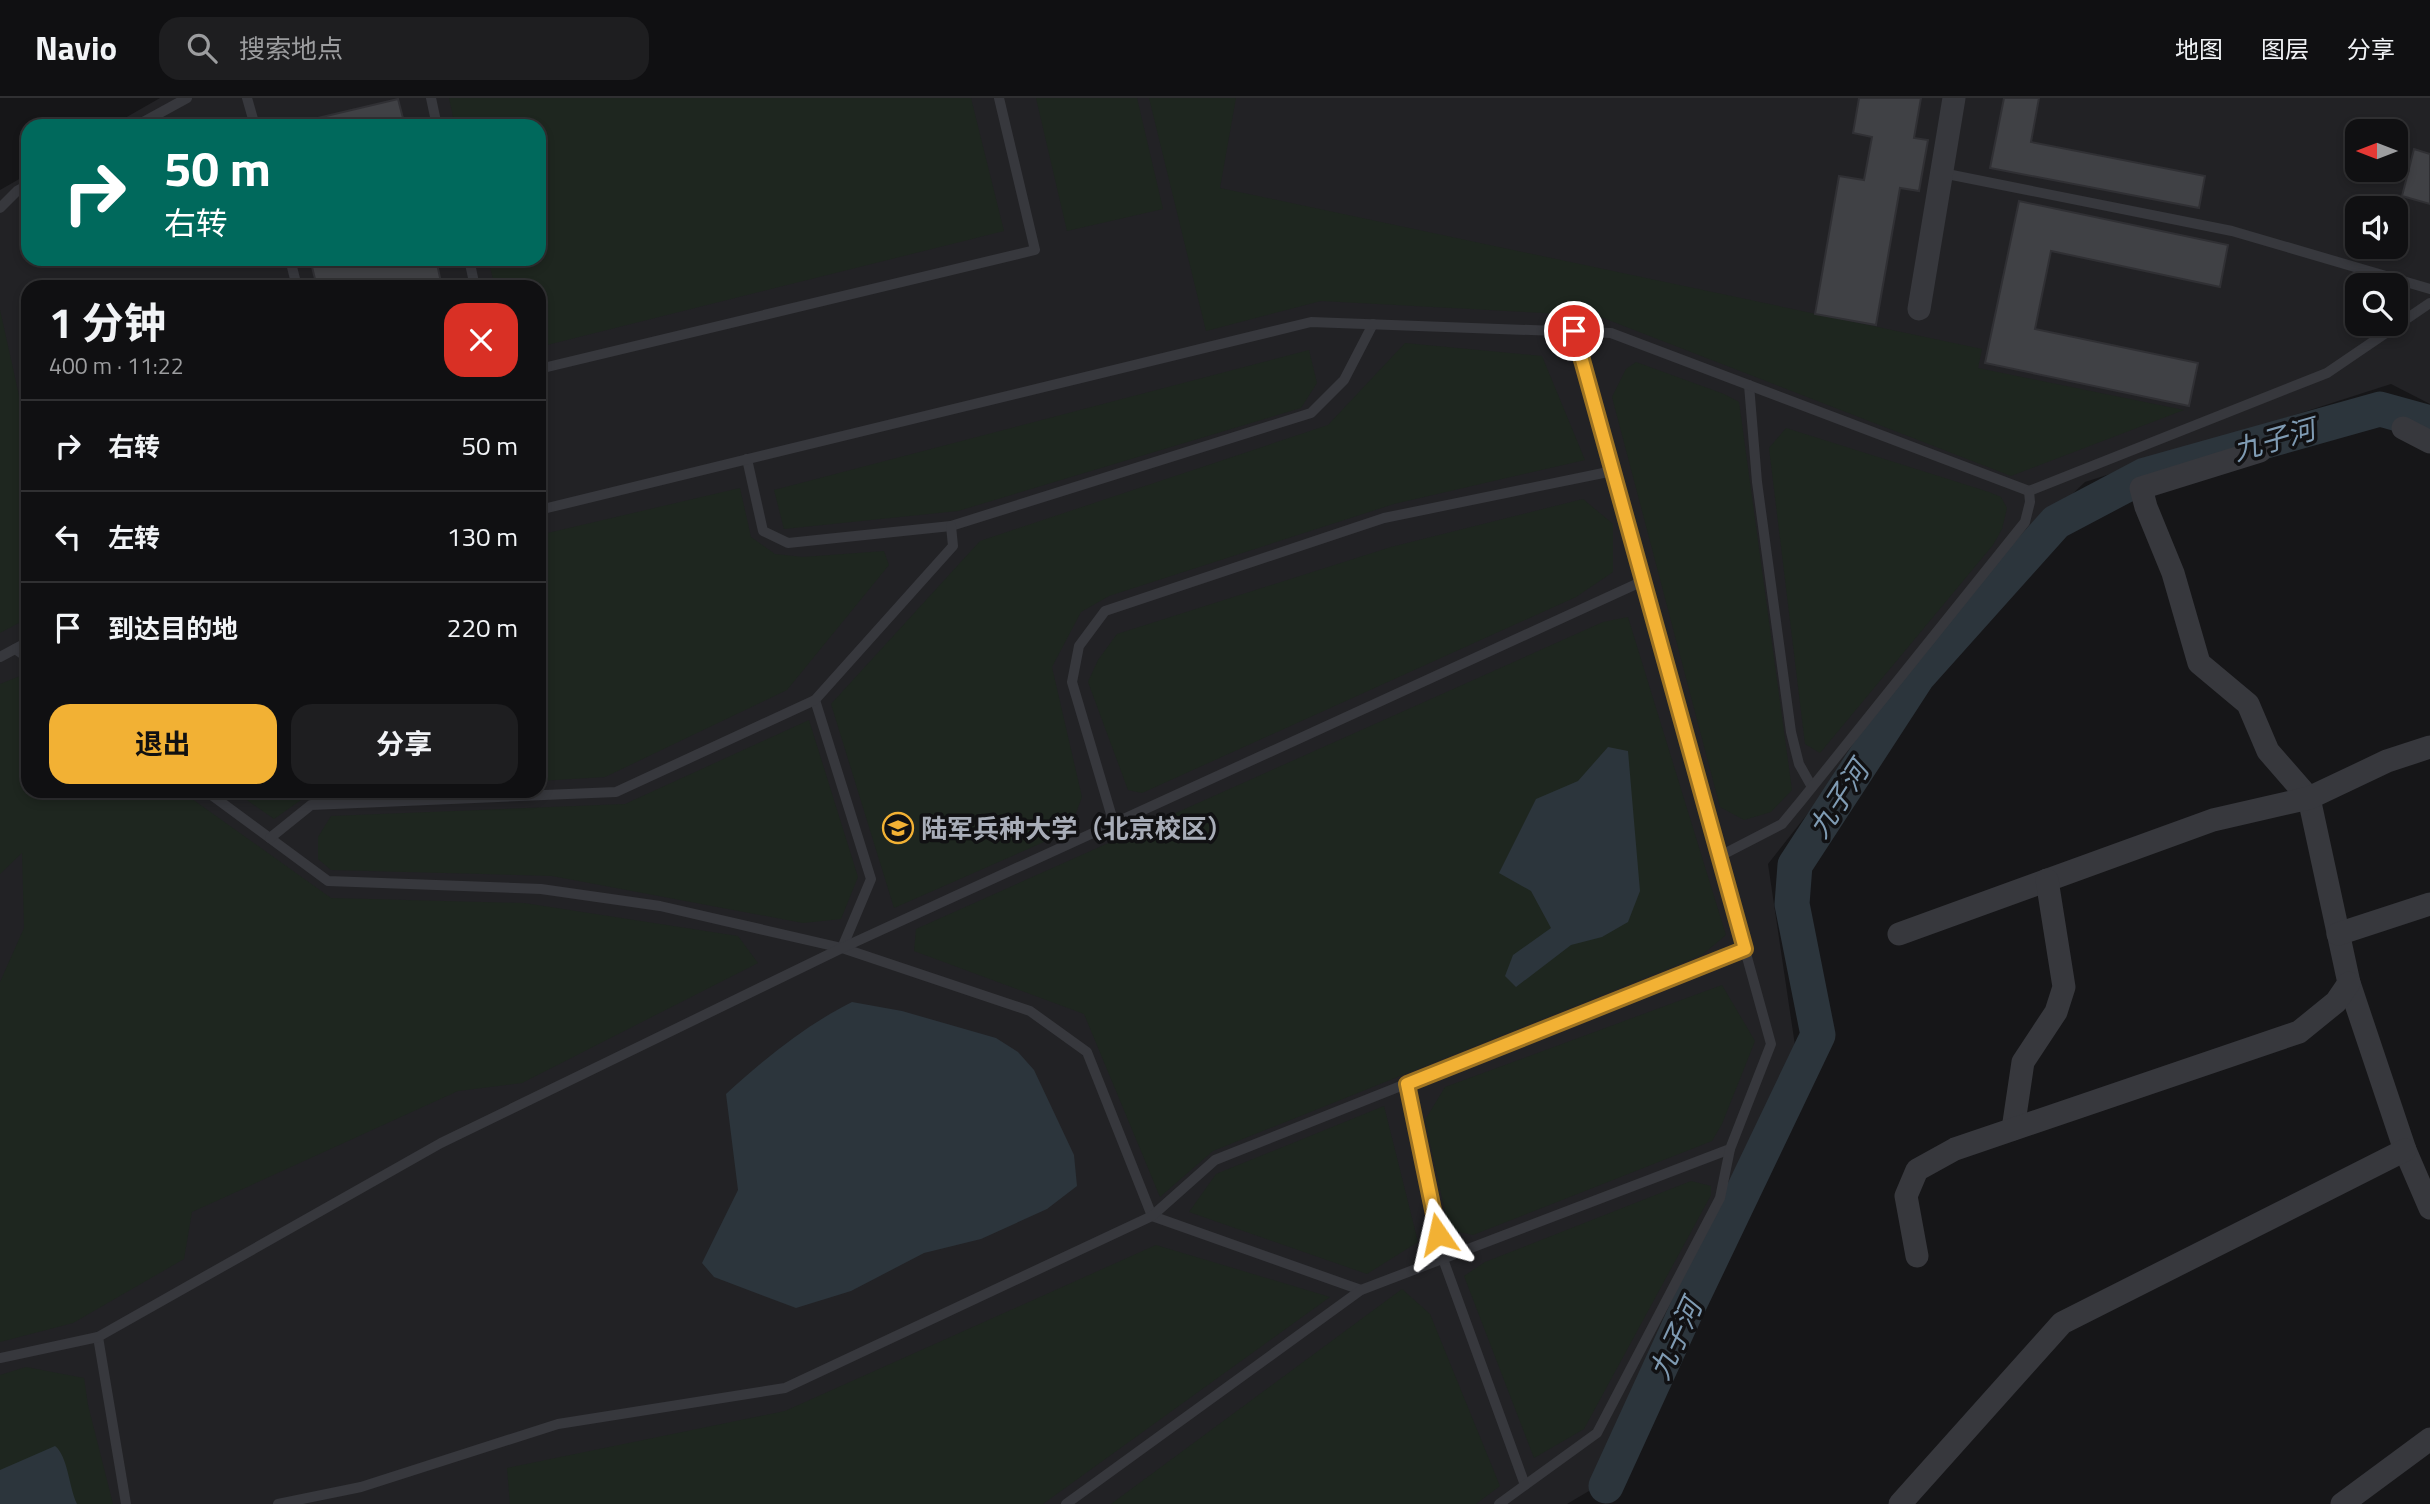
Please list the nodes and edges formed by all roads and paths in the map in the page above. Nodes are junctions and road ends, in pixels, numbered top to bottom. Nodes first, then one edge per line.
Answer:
1 (187, 98) edge
2 (247, 98) edge
3 (430, 98) edge
4 (999, 98) edge
5 (1954, 98) edge
6 (149, 119) edge
7 (253, 119) edge
8 (435, 119) edge
9 (1942, 173) junction
10 (21, 190) edge
11 (0, 208) edge
12 (2430, 289) edge
13 (2430, 303) edge
14 (1919, 309) dead end
15 (1373, 324) junction
16 (1574, 331) junction
17 (546, 367) edge
18 (1749, 385) junction
19 (2403, 428) dead end
20 (2430, 442) edge
21 (2260, 451) dead end
22 (747, 459) junction
23 (1613, 471) junction
24 (2029, 491) junction
25 (546, 508) edge
26 (951, 526) junction
27 (1643, 581) junction
28 (21, 646) edge
29 (15, 649) junction
30 (21, 653) edge
31 (0, 657) edge
32 (815, 701) junction
33 (2430, 747) edge
34 (1812, 787) junction
35 (546, 795) edge
36 (216, 798) edge
37 (475, 798) edge
38 (2309, 798) junction
39 (1114, 824) junction
40 (270, 838) junction
41 (1720, 856) junction
42 (2047, 880) junction
43 (2430, 904) edge
44 (1899, 934) dead end
45 (2338, 934) junction
46 (842, 948) junction
47 (1745, 949) junction
48 (2349, 983) junction
49 (1407, 1084) junction
50 (2013, 1129) junction
51 (1730, 1149) junction
52 (2405, 1150) junction
53 (2430, 1208) edge
54 (1152, 1216) junction
55 (1917, 1256) dead end
56 (1443, 1259) junction
57 (1361, 1290) junction
58 (98, 1336) junction
59 (0, 1358) edge
60 (2430, 1439) edge
61 (1525, 1485) junction
62 (126, 1504) edge
63 (278, 1504) edge
64 (1066, 1504) edge
65 (1499, 1504) edge
66 (1900, 1504) edge
67 (2342, 1504) edge

1 - 6 lane
2 - 7 lane
3 - 8 lane
4 - 17 lane
5 - 9 street
9 - 12 lane
9 - 14 street
10 - 11 lane
13 - 24 lane
15 - 16 lane
15 - 22 lane
15 - 26 lane
16 - 18 lane
16 - 23 lane
18 - 24 lane
18 - 34 lane
19 - 20 street
21 - 38 street
22 - 25 lane
22 - 26 lane
23 - 27 lane
23 - 39 lane
24 - 34 lane
26 - 32 lane
27 - 39 lane
27 - 41 lane
28 - 29 lane
29 - 30 lane
29 - 31 lane
32 - 35 lane
32 - 46 lane
33 - 38 street
34 - 41 lane
36 - 40 lane
37 - 40 lane
38 - 42 street
38 - 45 street
39 - 46 lane
40 - 46 lane
41 - 47 lane
42 - 44 street
42 - 50 street
43 - 45 street
45 - 48 street
46 - 54 lane
46 - 58 lane
47 - 49 lane
47 - 51 lane
48 - 50 street
48 - 52 street
49 - 54 lane
49 - 56 lane
50 - 55 street
51 - 56 lane
51 - 61 lane
52 - 53 street
52 - 66 street
54 - 57 lane
54 - 63 lane
56 - 57 lane
56 - 61 lane
57 - 64 lane
58 - 59 lane
58 - 62 lane
60 - 67 street
61 - 65 lane

